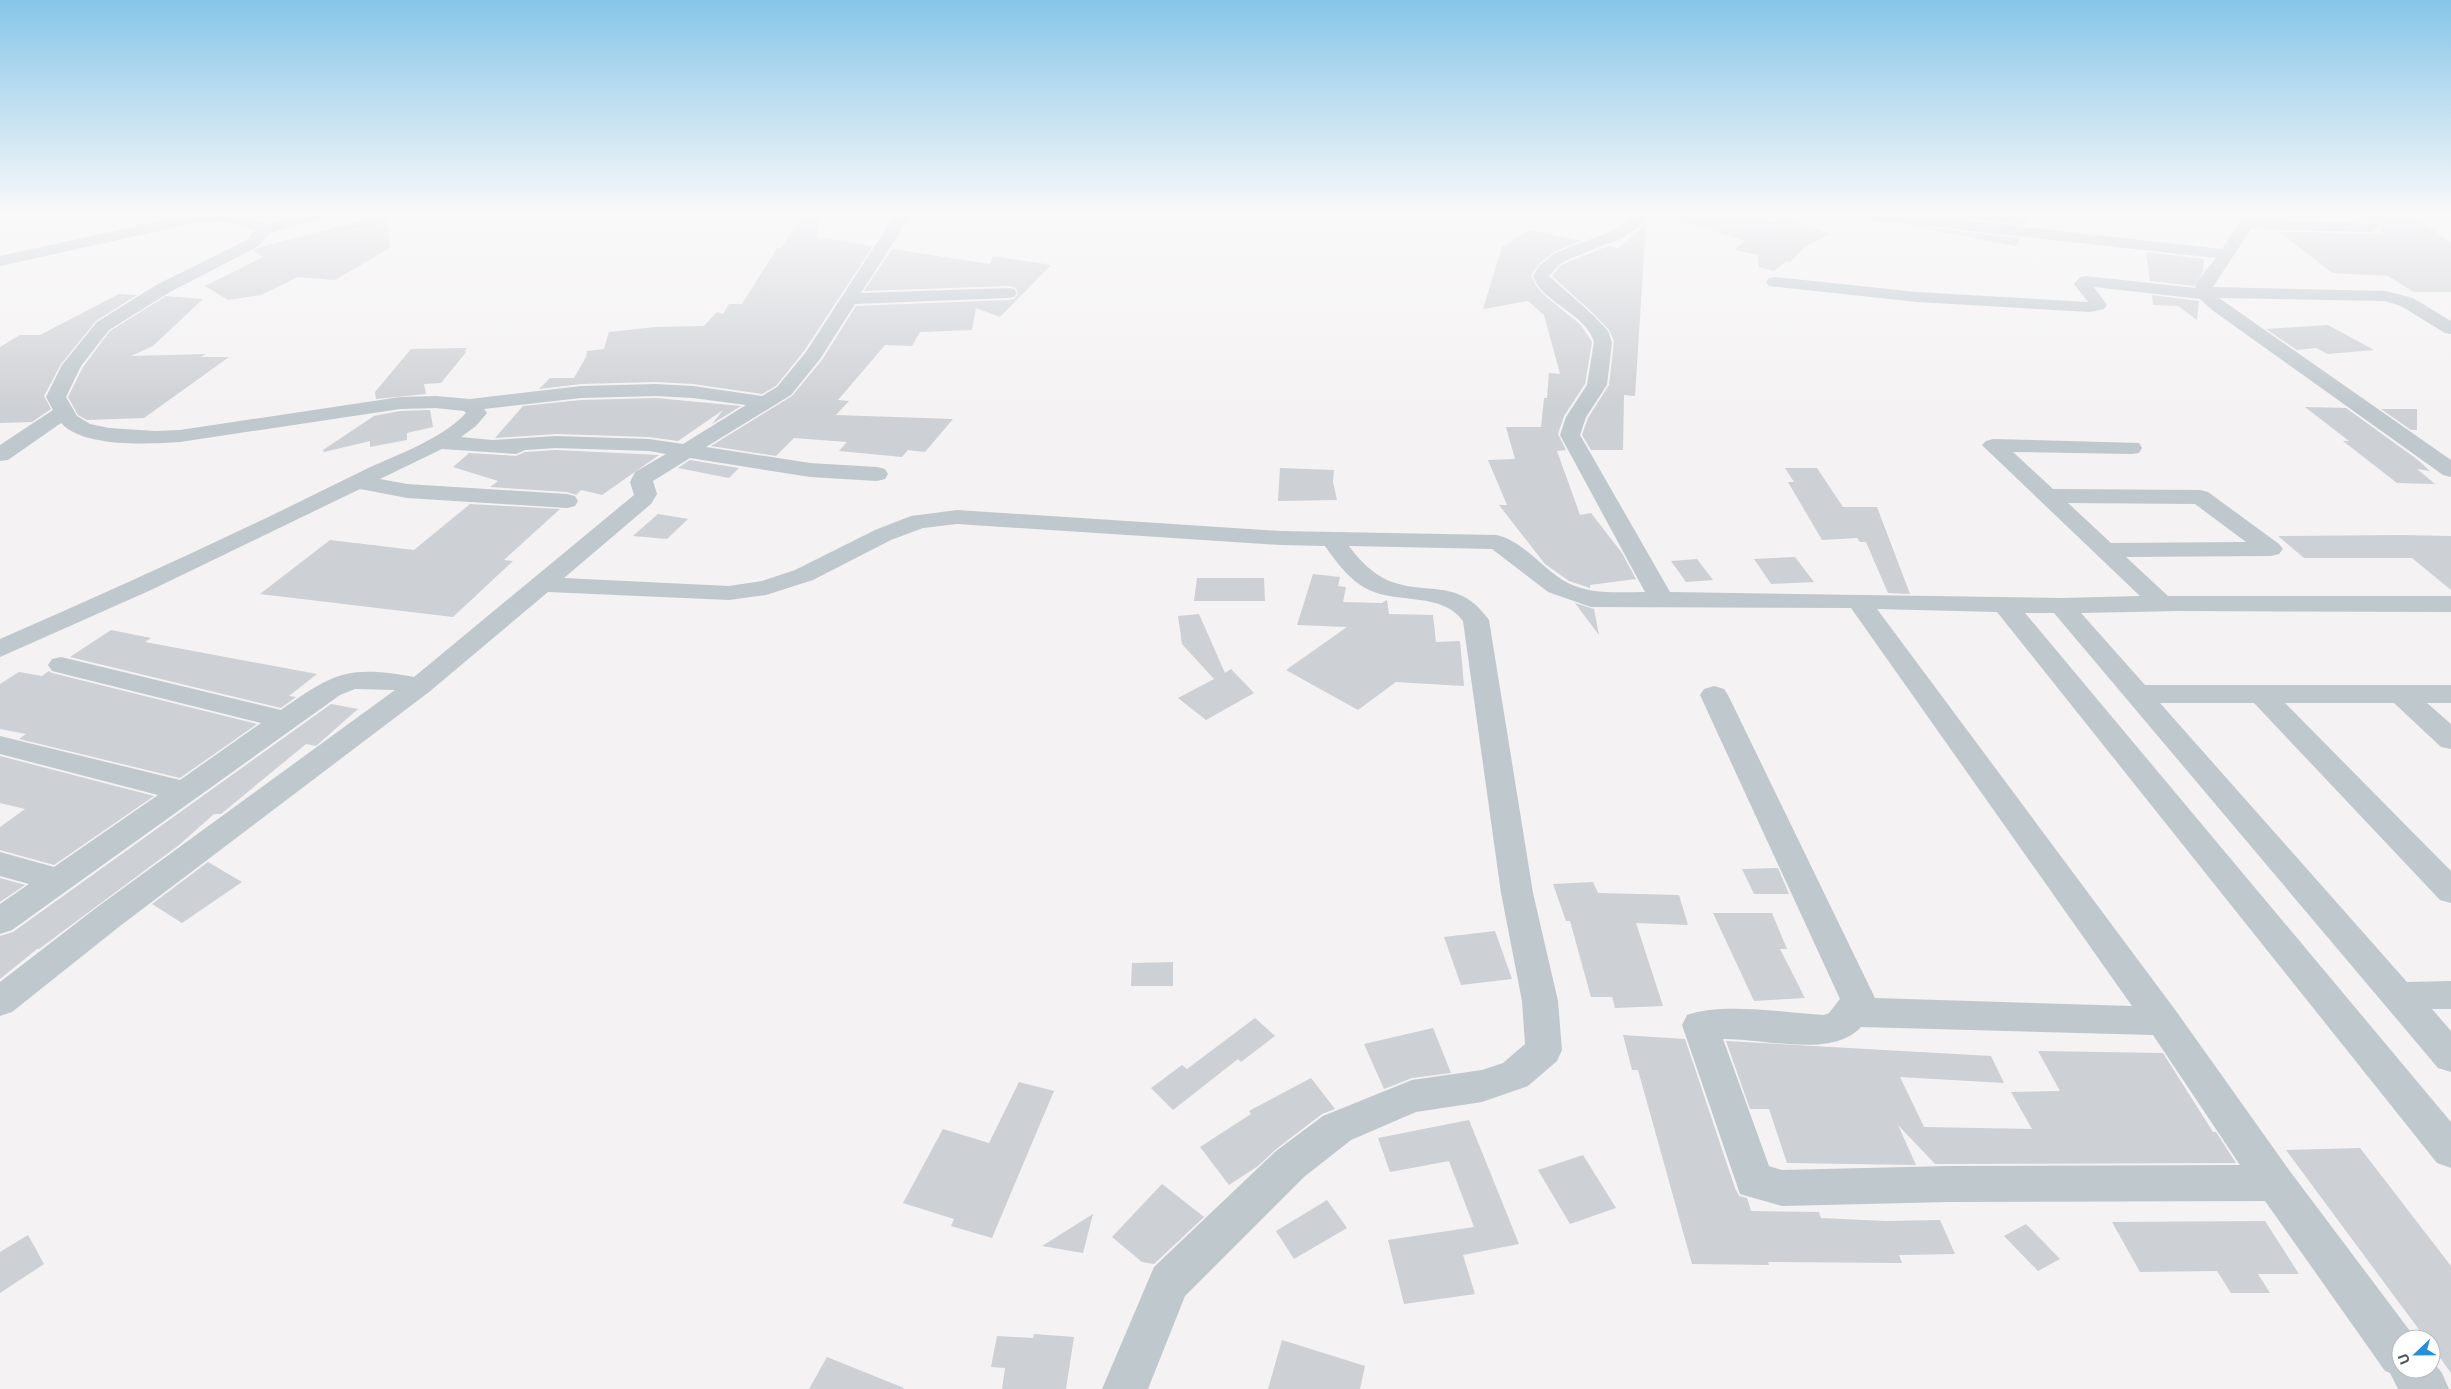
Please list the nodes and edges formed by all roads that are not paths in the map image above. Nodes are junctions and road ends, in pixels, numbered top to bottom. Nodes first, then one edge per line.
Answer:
1 (180, 280) edge
2 (861, 280) edge
3 (1542, 280) edge
4 (2207, 280) edge
5 (1775, 282) dead end
6 (1008, 292) dead end
7 (2205, 293) junction
8 (848, 299) junction
9 (2451, 329) edge
10 (767, 403) junction
11 (470, 405) junction
12 (63, 412) junction
13 (437, 442) junction
14 (496, 445) junction
15 (2131, 448) dead end
16 (686, 451) junction
17 (549, 452) dead end
18 (0, 456) edge
19 (2451, 470) edge
20 (877, 474) dead end
21 (358, 482) junction
22 (2047, 496) junction
23 (567, 501) dead end
24 (1333, 539) junction
25 (2105, 550) junction
26 (542, 584) junction
27 (1662, 600) junction
28 (1858, 601) junction
29 (2161, 603) junction
30 (2004, 604) junction
31 (2451, 604) edge
32 (2061, 606) junction
33 (0, 649) edge
34 (61, 665) dead end
35 (419, 686) junction
36 (2137, 694) junction
37 (2451, 694) edge
38 (1714, 695) dead end
39 (2402, 695) junction
40 (2263, 696) junction
41 (284, 720) junction
42 (2451, 740) edge
43 (0, 745) edge
44 (185, 791) junction
45 (0, 864) edge
46 (58, 880) junction
47 (2451, 891) edge
48 (0, 921) edge
49 (2398, 996) junction
50 (2451, 996) edge
51 (0, 1002) edge
52 (1852, 1012) junction
53 (2163, 1021) junction
54 (2451, 1057) edge
55 (2451, 1151) edge
56 (2275, 1183) junction
57 (2391, 1341) edge
58 (1125, 1389) edge

1 - 12 street
2 - 8 street
3 - 27 street
4 - 7 street
5 - 7 street
6 - 8 street
7 - 9 street
7 - 19 street
8 - 10 street
10 - 11 street
10 - 16 street
11 - 12 street
11 - 13 street
12 - 18 street
13 - 14 street
13 - 21 street
14 - 16 street
14 - 17 street
15 - 22 street
16 - 20 street
16 - 26 street
21 - 23 street
21 - 33 street
22 - 25 street
22 - 25 street
24 - 26 street
24 - 27 street
24 - 58 street
25 - 29 street
26 - 35 street
27 - 28 street
28 - 30 street
28 - 53 street
29 - 31 street
29 - 32 street
30 - 32 street
30 - 55 street
32 - 36 street
34 - 41 street
35 - 41 street
35 - 51 street
36 - 40 street
36 - 49 street
37 - 39 street
38 - 52 street
39 - 40 street
39 - 42 street
40 - 47 street
41 - 44 street
43 - 44 street
44 - 46 street
45 - 46 street
46 - 48 street
49 - 50 street
49 - 54 street
52 - 53 street
52 - 56 street
53 - 56 street
56 - 57 street

